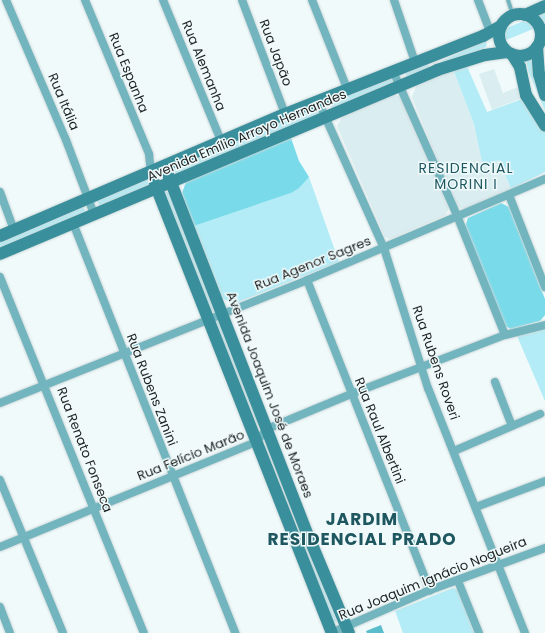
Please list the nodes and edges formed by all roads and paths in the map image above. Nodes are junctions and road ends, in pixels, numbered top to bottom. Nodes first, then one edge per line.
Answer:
1 (7, 0) edge
2 (85, 0) edge
3 (163, 0) edge
4 (242, 0) edge
5 (312, 0) edge
6 (394, 0) edge
7 (478, 0) edge
8 (508, 0) edge
9 (0, 3) edge
10 (545, 6) edge
11 (519, 15) junction
12 (501, 26) junction
13 (490, 32) junction
14 (540, 41) edge
15 (509, 53) junction
16 (431, 55) junction
17 (415, 62) junction
18 (437, 70) junction
19 (392, 71) junction
20 (399, 86) junction
21 (348, 91) junction
22 (545, 95) edge
23 (319, 103) junction
24 (285, 114) junction
25 (325, 118) junction
26 (545, 126) edge
27 (222, 141) junction
28 (149, 154) junction
29 (165, 167) junction
30 (151, 173) junction
31 (545, 179) edge
32 (173, 183) junction
33 (157, 190) junction
34 (0, 192) edge
35 (509, 196) junction
36 (87, 199) junction
37 (94, 214) junction
38 (458, 218) junction
39 (73, 223) junction
40 (14, 230) junction
41 (0, 236) edge
42 (384, 248) junction
43 (0, 254) edge
44 (0, 277) edge
45 (307, 280) junction
46 (545, 287) edge
47 (223, 313) junction
48 (208, 319) junction
49 (545, 325) edge
50 (505, 335) junction
51 (124, 355) junction
52 (421, 368) junction
53 (495, 382) dead end
54 (45, 386) junction
55 (351, 394) junction
56 (0, 404) edge
57 (540, 414) dead end
58 (512, 426) junction
59 (267, 429) junction
60 (256, 442) junction
61 (454, 451) junction
62 (172, 477) junction
63 (0, 480) edge
64 (545, 481) edge
65 (476, 507) junction
66 (93, 508) junction
67 (23, 538) junction
68 (0, 547) edge
69 (545, 548) edge
70 (498, 564) junction
71 (458, 580) junction
72 (430, 590) junction
73 (0, 607) edge
74 (347, 629) edge
75 (10, 633) edge
76 (63, 633) edge
77 (144, 633) edge
78 (235, 633) edge
79 (332, 633) edge
80 (479, 633) edge
81 (525, 633) edge

1 - 9 street
1 - 36 street, Rua Itália
2 - 28 street, Rua Espanha
3 - 27 street, Rua Alemanha
4 - 24 street, Rua Japão
5 - 21 street
6 - 17 street
7 - 13 street
8 - 11 lane
10 - 11 street
11 - 12 street
11 - 14 street
12 - 13 street, Avenida Emílio Arroyo Hernandes
12 - 15 street
13 - 16 street, Avenida Emílio Arroyo Hernandes
14 - 15 street
14 - 22 street
15 - 18 street, Avenida Emílio Arroyo Hernandes
15 - 26 street
16 - 17 street, Avenida Emílio Arroyo Hernandes
16 - 18 street
17 - 19 street, Avenida Emílio Arroyo Hernandes
18 - 20 street, Avenida Emílio Arroyo Hernandes
19 - 20 street
19 - 21 street, Avenida Emílio Arroyo Hernandes
20 - 25 street, Avenida Emílio Arroyo Hernandes
20 - 38 street
21 - 23 street, Avenida Emílio Arroyo Hernandes
23 - 24 street, Avenida Emílio Arroyo Hernandes
23 - 25 street, Rua Rubens Roveri
24 - 27 street, Avenida Emílio Arroyo Hernandes
25 - 32 street, Avenida Emílio Arroyo Hernandes
25 - 42 street, Rua Rubens Roveri
27 - 29 street, Avenida Emílio Arroyo Hernandes
28 - 29 street, Rua Espanha
28 - 30 street, Rua Espanha
29 - 30 street, Avenida Emílio Arroyo Hernandes
29 - 32 street, Avenida Joaquim José de Moraes
30 - 33 street
30 - 36 street, Avenida Emílio Arroyo Hernandes
31 - 35 street, Rua Agenor Sagres
32 - 33 street, Avenida Emílio Arroyo Hernandes
32 - 47 street, Avenida Joaquim José de Moraes
33 - 37 street, Avenida Emílio Arroyo Hernandes
33 - 48 street
34 - 40 street
35 - 38 street, Rua Agenor Sagres
35 - 46 street
36 - 37 street, Rua Itália
36 - 40 street, Avenida Emílio Arroyo Hernandes
37 - 39 street, Avenida Emílio Arroyo Hernandes
38 - 42 street, Rua Agenor Sagres
38 - 50 street
39 - 43 street, Avenida Emílio Arroyo Hernandes
39 - 51 street, Rua Rubens Zanini
40 - 41 street, Avenida Emílio Arroyo Hernandes
42 - 45 street, Rua Agenor Sagres
42 - 52 street, Rua Rubens Roveri
44 - 54 street, Rua Renato Fonseca
45 - 47 street, Rua Agenor Sagres
45 - 55 street, Rua Raul Albertini
47 - 48 street, Rua Agenor Sagres
47 - 59 street, Avenida Joaquim José de Moraes
48 - 51 street, Rua Agenor Sagres
48 - 60 street
49 - 50 street, Rua Felício Marão
50 - 52 street, Rua Felício Marão
51 - 54 street, Rua Agenor Sagres
51 - 62 street, Rua Rubens Zanini
52 - 55 street, Rua Felício Marão
52 - 61 street, Rua Rubens Roveri
53 - 58 street
54 - 56 street, Rua Agenor Sagres
54 - 66 street, Rua Renato Fonseca
55 - 59 street, Rua Felício Marão
55 - 72 street, Rua Raul Albertini
57 - 58 street
58 - 61 street
59 - 60 street, Rua Felício Marão
59 - 74 street, Avenida Joaquim José de Moraes
60 - 62 street, Rua Felício Marão
60 - 79 street
61 - 65 street, Rua Rubens Roveri
62 - 66 street, Rua Felício Marão
62 - 78 street, Rua Rubens Zanini
63 - 67 street
64 - 65 street
65 - 70 street, Rua Rubens Roveri
66 - 67 street, Rua Felício Marão
66 - 77 street, Rua Renato Fonseca
67 - 68 street, Rua Felício Marão
67 - 76 street
69 - 70 street, Rua Joaquim Ignácio Nogueira
70 - 71 street, Rua Joaquim Ignácio Nogueira
70 - 81 street, Rua Rubens Roveri
71 - 72 street, Rua Joaquim Ignácio Nogueira
71 - 80 street
72 - 74 street, Rua Joaquim Ignácio Nogueira
73 - 75 street
74 - 79 street, Rua Joaquim Ignácio Nogueira

